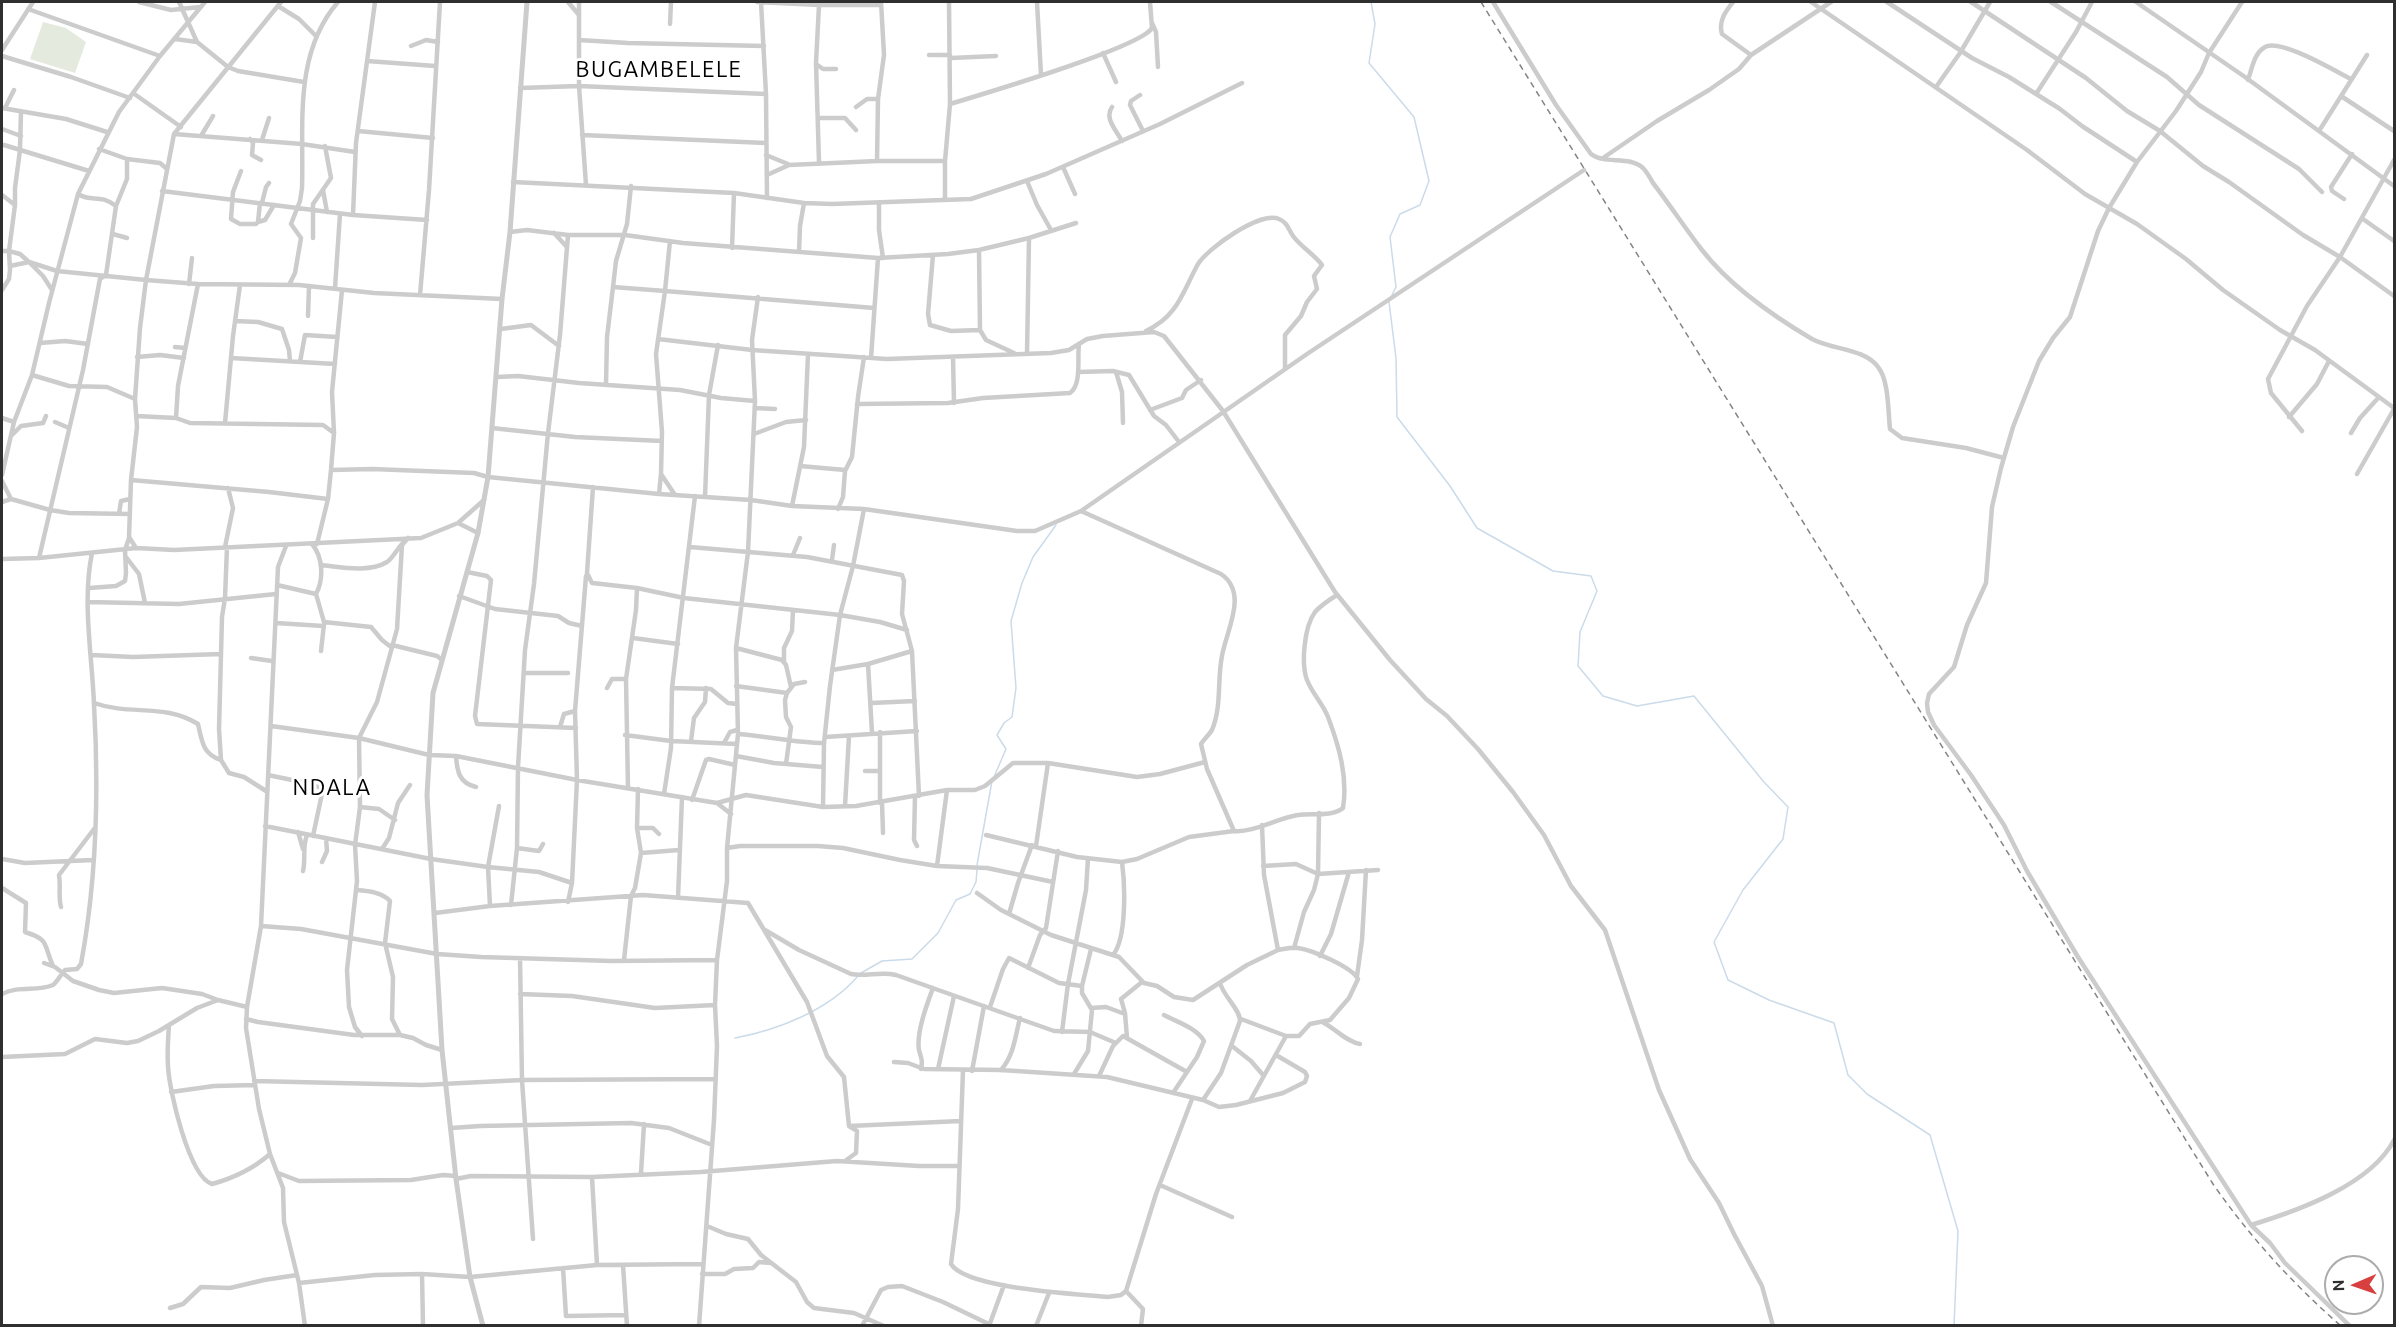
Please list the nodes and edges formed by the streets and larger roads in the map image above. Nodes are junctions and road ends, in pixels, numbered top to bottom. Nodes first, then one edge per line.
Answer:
1 (33, 2) edge
2 (139, 2) edge
3 (179, 2) edge
4 (338, 2) edge
5 (375, 2) edge
6 (440, 2) edge
7 (527, 2) edge
8 (568, 2) edge
9 (579, 2) edge
10 (671, 2) edge
11 (760, 2) edge
12 (796, 2) edge
13 (949, 2) edge
14 (1037, 2) edge
15 (1150, 2) edge
16 (1493, 2) edge
17 (1733, 2) edge
18 (1811, 2) edge
19 (1831, 2) edge
20 (1887, 2) edge
21 (1971, 2) edge
22 (1990, 2) edge
23 (2051, 2) edge
24 (2092, 2) edge
25 (2242, 2) edge
26 (851, 3) edge
27 (881, 3) edge
28 (2141, 3) edge
29 (203, 4) edge
30 (280, 4) edge
31 (819, 5) junction
32 (1821, 8) junction
33 (28, 9) junction
34 (181, 10) junction
35 (1984, 12) junction
36 (579, 15) junction
37 (2082, 21) junction
38 (1152, 23) junction
39 (188, 24) junction
40 (670, 24) dead end
41 (316, 36) junction
42 (175, 39) junction
43 (579, 40) junction
44 (197, 42) junction
45 (438, 42) junction
46 (411, 46) dead end
47 (764, 46) junction
48 (2, 50) edge
49 (1962, 50) junction
50 (2209, 52) junction
51 (1103, 53) junction
52 (929, 55) dead end
53 (2367, 55) dead end
54 (2, 56) edge
55 (160, 56) junction
56 (996, 56) dead end
57 (1751, 56) junction
58 (950, 57) junction
59 (2058, 60) junction
60 (367, 61) junction
61 (816, 63) junction
62 (435, 66) junction
63 (228, 67) junction
64 (1158, 67) dead end
65 (836, 69) dead end
66 (1041, 75) junction
67 (2351, 79) junction
68 (2248, 80) junction
69 (304, 82) junction
70 (1116, 82) dead end
71 (1242, 83) dead end
72 (579, 86) junction
73 (1936, 87) junction
74 (520, 88) junction
75 (15, 90) dead end
76 (133, 93) junction
77 (766, 94) junction
78 (1140, 94) dead end
79 (2036, 94) junction
80 (2186, 94) junction
81 (2341, 96) junction
82 (130, 98) junction
83 (878, 99) junction
84 (950, 104) junction
85 (1112, 106) dead end
86 (856, 107) dead end
87 (3, 108) edge
88 (21, 111) junction
89 (213, 116) dead end
90 (269, 118) dead end
91 (818, 118) junction
92 (181, 127) junction
93 (2, 129) edge
94 (856, 130) dead end
95 (358, 131) junction
96 (1143, 131) junction
97 (2160, 131) junction
98 (2319, 131) junction
99 (2394, 131) edge
100 (107, 132) junction
101 (174, 134) junction
102 (582, 135) junction
103 (21, 136) junction
104 (201, 136) junction
105 (433, 138) junction
106 (249, 139) junction
107 (262, 140) junction
108 (1122, 141) junction
109 (766, 143) junction
110 (302, 144) junction
111 (4, 145) dead end
112 (325, 146) junction
113 (20, 150) junction
114 (99, 150) junction
115 (355, 152) junction
116 (766, 154) junction
117 (2352, 154) junction
118 (1603, 158) junction
119 (127, 159) junction
120 (135, 160) junction
121 (261, 160) dead end
122 (2394, 160) edge
123 (877, 161) junction
124 (945, 161) junction
125 (819, 162) junction
126 (2137, 162) junction
127 (789, 165) junction
128 (1063, 167) junction
129 (128, 168) junction
130 (167, 169) junction
131 (1584, 170) dead end
132 (89, 171) junction
133 (241, 171) dead end
134 (767, 175) junction
135 (2384, 179) junction
136 (1027, 181) junction
137 (513, 182) junction
138 (269, 183) dead end
139 (586, 185) junction
140 (631, 186) junction
141 (2394, 186) edge
142 (323, 190) junction
143 (162, 191) junction
144 (2322, 192) dead end
145 (734, 193) junction
146 (78, 194) junction
147 (2, 195) edge
148 (1075, 195) dead end
149 (766, 198) junction
150 (232, 199) junction
151 (2344, 199) dead end
152 (945, 201) junction
153 (261, 203) junction
154 (804, 203) junction
155 (879, 203) junction
156 (15, 205) junction
157 (274, 205) junction
158 (116, 206) junction
159 (296, 208) junction
160 (2109, 208) junction
161 (312, 211) junction
162 (327, 212) junction
163 (340, 214) junction
164 (353, 215) junction
165 (2363, 219) junction
166 (427, 220) junction
167 (258, 222) junction
168 (1076, 223) dead end
169 (1051, 230) junction
170 (510, 232) junction
171 (554, 233) junction
172 (113, 234) junction
173 (568, 235) junction
174 (625, 236) junction
175 (128, 237) dead end
176 (312, 238) dead end
177 (1029, 238) junction
178 (2394, 241) edge
179 (670, 242) junction
180 (2, 245) edge
181 (566, 246) junction
182 (10, 248) junction
183 (732, 248) junction
184 (979, 250) junction
185 (2, 251) edge
186 (799, 252) junction
187 (933, 255) junction
188 (2340, 257) junction
189 (192, 258) dead end
190 (881, 258) junction
191 (29, 262) junction
192 (10, 266) junction
193 (57, 271) junction
194 (106, 275) junction
195 (146, 280) junction
196 (189, 284) junction
197 (198, 284) junction
198 (240, 285) junction
199 (289, 285) junction
200 (309, 286) junction
201 (613, 287) junction
202 (335, 288) junction
203 (2, 290) edge
204 (52, 290) junction
205 (342, 290) junction
206 (664, 291) junction
207 (420, 295) junction
208 (2394, 296) edge
209 (758, 297) junction
210 (502, 299) junction
211 (874, 308) junction
212 (308, 316) dead end
213 (235, 321) junction
214 (501, 330) junction
215 (980, 330) junction
216 (1144, 332) junction
217 (2291, 335) junction
218 (337, 337) junction
219 (658, 339) junction
220 (40, 343) junction
221 (88, 344) junction
222 (1079, 344) junction
223 (718, 345) junction
224 (559, 346) junction
225 (175, 347) dead end
226 (185, 348) junction
227 (752, 350) junction
228 (808, 354) junction
229 (1027, 354) junction
230 (1017, 355) junction
231 (137, 357) junction
232 (864, 357) junction
233 (953, 357) junction
234 (184, 358) junction
235 (231, 358) junction
236 (871, 358) junction
237 (290, 361) junction
238 (2329, 361) junction
239 (300, 362) junction
240 (335, 364) junction
241 (1286, 369) junction
242 (1078, 372) junction
243 (1116, 372) junction
244 (32, 375) junction
245 (497, 377) junction
246 (1201, 380) junction
247 (555, 381) junction
248 (606, 386) junction
249 (78, 387) junction
250 (659, 390) junction
251 (709, 395) junction
252 (2379, 397) junction
253 (135, 399) junction
254 (755, 401) junction
255 (954, 403) junction
256 (857, 405) junction
257 (755, 408) junction
258 (775, 409) dead end
259 (2394, 409) edge
260 (1150, 410) junction
261 (1223, 411) junction
262 (46, 416) dead end
263 (136, 416) junction
264 (2289, 417) junction
265 (2, 418) edge
266 (176, 418) junction
267 (806, 420) junction
268 (14, 422) junction
269 (55, 422) dead end
270 (225, 423) junction
271 (1123, 423) dead end
272 (69, 428) junction
273 (492, 428) junction
274 (2302, 431) dead end
275 (334, 433) junction
276 (548, 433) junction
277 (2351, 433) dead end
278 (754, 434) junction
279 (11, 437) junction
280 (662, 441) junction
281 (1179, 442) junction
282 (2004, 458) junction
283 (800, 466) junction
284 (331, 470) junction
285 (845, 470) junction
286 (2, 472) edge
287 (661, 474) junction
288 (2357, 474) dead end
289 (488, 477) junction
290 (130, 480) junction
291 (2, 481) edge
292 (544, 482) junction
293 (593, 487) junction
294 (227, 488) junction
295 (658, 494) junction
296 (675, 495) junction
297 (695, 496) junction
298 (705, 497) junction
299 (11, 499) junction
300 (130, 499) junction
301 (328, 499) junction
302 (484, 500) junction
303 (751, 500) junction
304 (2, 502) edge
305 (792, 506) junction
306 (838, 509) junction
307 (864, 509) junction
308 (50, 510) junction
309 (1081, 511) junction
310 (119, 514) junction
311 (130, 514) junction
312 (458, 523) junction
313 (478, 533) junction
314 (129, 537) junction
315 (408, 538) junction
316 (800, 538) dead end
317 (400, 539) junction
318 (315, 544) junction
319 (834, 544) dead end
320 (402, 545) junction
321 (286, 546) junction
322 (226, 547) junction
323 (690, 547) junction
324 (136, 548) junction
325 (125, 550) junction
326 (748, 552) junction
327 (92, 553) junction
328 (82, 554) junction
329 (793, 555) junction
330 (126, 556) junction
331 (39, 558) junction
332 (2, 559) edge
333 (832, 560) junction
334 (90, 562) junction
335 (321, 566) junction
336 (853, 566) junction
337 (467, 572) junction
338 (587, 573) junction
339 (592, 583) junction
340 (277, 585) junction
341 (89, 588) junction
342 (637, 588) junction
343 (584, 590) junction
344 (276, 594) junction
345 (316, 594) junction
346 (1337, 595) junction
347 (459, 596) junction
348 (225, 598) junction
349 (684, 598) junction
350 (88, 602) junction
351 (145, 603) junction
352 (742, 605) junction
353 (488, 607) junction
354 (793, 610) junction
355 (530, 613) junction
356 (840, 615) junction
357 (276, 623) junction
358 (324, 624) junction
359 (582, 626) junction
360 (907, 630) junction
361 (633, 638) junction
362 (678, 644) junction
363 (392, 646) junction
364 (736, 648) junction
365 (321, 651) dead end
366 (912, 651) junction
367 (92, 654) junction
368 (221, 654) junction
369 (251, 658) dead end
370 (442, 660) junction
371 (272, 661) junction
372 (784, 661) junction
373 (868, 664) junction
374 (832, 670) junction
375 (524, 673) junction
376 (568, 673) dead end
377 (626, 679) junction
378 (805, 682) dead end
379 (736, 686) junction
380 (791, 687) junction
381 (607, 688) dead end
382 (672, 688) junction
383 (706, 688) junction
384 (787, 693) junction
385 (915, 701) junction
386 (871, 703) junction
387 (94, 704) junction
388 (737, 704) junction
389 (575, 711) junction
390 (521, 724) junction
391 (271, 726) junction
392 (560, 727) junction
393 (576, 728) junction
394 (917, 731) junction
395 (738, 732) junction
396 (880, 732) junction
397 (872, 733) junction
398 (625, 735) junction
399 (849, 736) junction
400 (825, 737) junction
401 (359, 738) junction
402 (671, 741) junction
403 (691, 741) junction
404 (790, 741) junction
405 (724, 742) junction
406 (824, 743) junction
407 (737, 744) junction
408 (429, 755) junction
409 (456, 756) junction
410 (736, 756) junction
411 (221, 760) junction
412 (1205, 762) junction
413 (1048, 763) junction
414 (786, 764) junction
415 (735, 765) junction
416 (518, 767) junction
417 (823, 767) junction
418 (865, 771) dead end
419 (880, 771) junction
420 (268, 775) junction
421 (577, 780) junction
422 (410, 785) dead end
423 (476, 787) dead end
424 (628, 788) junction
425 (638, 789) junction
426 (266, 790) junction
427 (947, 790) junction
428 (664, 794) junction
429 (917, 796) junction
430 (682, 797) junction
431 (733, 797) junction
432 (692, 800) junction
433 (717, 803) junction
434 (881, 803) junction
435 (499, 806) dead end
436 (845, 806) junction
437 (360, 807) junction
438 (823, 807) junction
439 (1319, 813) junction
440 (731, 814) junction
441 (395, 820) junction
442 (1262, 825) junction
443 (265, 826) junction
444 (95, 827) junction
445 (273, 828) junction
446 (637, 828) junction
447 (1234, 831) junction
448 (298, 832) junction
449 (883, 833) dead end
450 (264, 834) junction
451 (659, 834) dead end
452 (307, 835) junction
453 (986, 835) dead end
454 (314, 836) junction
455 (326, 838) junction
456 (543, 844) dead end
457 (355, 845) junction
458 (1034, 845) junction
459 (917, 846) dead end
460 (517, 848) junction
461 (727, 848) junction
462 (303, 849) junction
463 (382, 849) junction
464 (679, 850) junction
465 (1058, 851) junction
466 (640, 853) junction
467 (1088, 858) junction
468 (2, 859) edge
469 (431, 859) junction
470 (93, 860) junction
471 (69, 862) junction
472 (322, 862) dead end
473 (1122, 862) junction
474 (937, 866) junction
475 (1263, 866) junction
476 (488, 867) junction
477 (515, 870) junction
478 (1366, 870) junction
479 (1378, 870) dead end
480 (303, 871) dead end
481 (1349, 872) junction
482 (1318, 874) junction
483 (1022, 875) junction
484 (1053, 882) junction
485 (572, 883) junction
486 (2, 888) edge
487 (356, 890) junction
488 (977, 893) dead end
489 (631, 896) junction
490 (678, 898) junction
491 (724, 901) junction
492 (568, 902) junction
493 (511, 905) junction
494 (490, 906) junction
495 (61, 907) dead end
496 (435, 913) junction
497 (1010, 914) junction
498 (261, 926) junction
499 (763, 929) junction
500 (1043, 931) junction
501 (350, 938) junction
502 (1076, 942) junction
503 (385, 943) junction
504 (1294, 948) junction
505 (1091, 949) junction
506 (1278, 950) junction
507 (437, 954) junction
508 (1113, 955) junction
509 (1320, 956) junction
510 (520, 958) junction
511 (624, 960) junction
512 (717, 960) junction
513 (44, 963) dead end
514 (53, 966) junction
515 (1028, 968) junction
516 (61, 974) junction
517 (1357, 976) junction
518 (1142, 982) junction
519 (1220, 983) junction
520 (1068, 984) junction
521 (1082, 986) junction
522 (933, 988) junction
523 (2, 994) edge
524 (520, 994) junction
525 (954, 996) junction
526 (218, 1000) junction
527 (715, 1005) junction
528 (987, 1006) junction
529 (247, 1007) junction
530 (1091, 1008) junction
531 (1125, 1014) junction
532 (1164, 1016) dead end
533 (1020, 1018) junction
534 (246, 1019) junction
535 (1241, 1019) junction
536 (1324, 1023) junction
537 (169, 1025) junction
538 (1062, 1032) junction
539 (1090, 1032) junction
540 (400, 1035) junction
541 (362, 1036) junction
542 (1286, 1036) junction
543 (1127, 1038) junction
544 (1116, 1043) junction
545 (1360, 1044) dead end
546 (1232, 1046) junction
547 (442, 1050) junction
548 (1276, 1055) junction
549 (2, 1057) edge
550 (894, 1062) dead end
551 (921, 1069) junction
552 (938, 1069) junction
553 (963, 1070) junction
554 (1001, 1070) junction
555 (972, 1071) junction
556 (1187, 1072) junction
557 (1074, 1074) junction
558 (1263, 1075) junction
559 (1099, 1076) junction
560 (715, 1079) junction
561 (522, 1080) junction
562 (254, 1083) junction
563 (446, 1084) junction
564 (171, 1092) junction
565 (1173, 1093) junction
566 (1192, 1099) junction
567 (1203, 1100) junction
568 (1250, 1101) junction
569 (961, 1121) junction
570 (526, 1124) junction
571 (644, 1124) junction
572 (849, 1126) junction
573 (451, 1128) junction
574 (2394, 1140) edge
575 (712, 1144) junction
576 (270, 1154) junction
577 (845, 1161) junction
578 (959, 1166) junction
579 (709, 1171) junction
580 (278, 1173) junction
581 (641, 1173) junction
582 (529, 1175) junction
583 (592, 1177) junction
584 (456, 1178) junction
585 (1160, 1185) junction
586 (1232, 1217) dead end
587 (2251, 1225) junction
588 (706, 1226) junction
589 (533, 1239) dead end
590 (773, 1263) junction
591 (702, 1264) junction
592 (597, 1265) junction
593 (623, 1265) junction
594 (563, 1268) junction
595 (422, 1274) junction
596 (297, 1275) junction
597 (702, 1275) junction
598 (470, 1277) junction
599 (299, 1283) junction
600 (1004, 1286) junction
601 (1126, 1291) junction
602 (1048, 1293) junction
603 (170, 1308) dead end
604 (626, 1316) junction
605 (865, 1317) junction
606 (990, 1325) edge
607 (305, 1326) edge
608 (423, 1326) edge
609 (483, 1326) edge
610 (627, 1326) edge
611 (699, 1326) edge
612 (862, 1326) edge
613 (884, 1326) edge
614 (1036, 1326) edge
615 (1141, 1326) edge
616 (1773, 1326) edge
617 (2350, 1326) edge

1 - 33 street
2 - 34 street
3 - 34 street
4 - 41 street
5 - 60 street
6 - 45 street
7 - 74 street
8 - 36 street
9 - 36 street
10 - 40 street
11 - 12 street
11 - 47 street
12 - 31 street
13 - 58 street
14 - 66 street
15 - 38 street
16 - 118 street
17 - 57 street
18 - 32 street
19 - 32 street
20 - 49 street
21 - 35 street
22 - 35 street
23 - 37 street
24 - 37 street
25 - 50 street
26 - 27 street
26 - 31 street
27 - 83 street
28 - 50 street
29 - 34 street
29 - 39 street
30 - 41 street
30 - 63 street
31 - 61 street
32 - 57 street
32 - 73 street
33 - 48 street
33 - 55 street
34 - 39 street
35 - 49 street
35 - 59 street
36 - 43 street
37 - 59 street
37 - 80 street
38 - 51 street
38 - 64 street
39 - 42 street
39 - 44 street
41 - 69 street
42 - 44 street
42 - 55 street
43 - 47 street
43 - 72 street
44 - 63 street
45 - 46 street
45 - 62 street
47 - 77 street
49 - 73 street
49 - 79 street
50 - 68 street
50 - 80 street
51 - 66 street
51 - 70 street
52 - 58 street
53 - 67 street
54 - 82 street
55 - 76 street
56 - 58 street
57 - 118 street
58 - 84 street
59 - 79 street
59 - 97 street
60 - 62 street
60 - 95 street
61 - 65 street
61 - 91 street
62 - 105 street
63 - 69 street
63 - 92 street
66 - 84 street
67 - 68 street
67 - 81 street
68 - 98 street
69 - 110 street
71 - 96 street
72 - 74 street
72 - 77 street
72 - 102 street
73 - 160 street
74 - 137 street
75 - 87 street
76 - 82 street
76 - 92 street
77 - 109 street
78 - 96 street
79 - 126 street
80 - 97 street
80 - 144 street
81 - 98 street
81 - 99 street
82 - 100 street
83 - 86 street
83 - 123 street
84 - 124 street
85 - 108 street
87 - 88 street
88 - 100 street
88 - 103 street
89 - 104 street
90 - 107 street
91 - 94 street
91 - 125 street
92 - 101 street
93 - 103 street
95 - 105 street
95 - 115 street
96 - 108 street
97 - 126 street
97 - 188 street
98 - 117 street
100 - 114 street
101 - 104 street
101 - 130 street
102 - 109 street
102 - 139 street
103 - 113 street
104 - 106 street
105 - 166 street
106 - 107 street
106 - 121 street
107 - 110 street
108 - 128 street
109 - 116 street
110 - 112 street
110 - 159 street
111 - 113 street
112 - 115 street
112 - 142 street
113 - 132 street
113 - 156 street
114 - 119 street
114 - 132 street
115 - 164 street
116 - 127 street
116 - 134 street
117 - 135 street
117 - 151 street
118 - 282 street
119 - 120 street
119 - 129 street
120 - 129 street
120 - 130 street
122 - 135 street
123 - 124 street
123 - 125 street
124 - 152 street
125 - 127 street
126 - 160 street
127 - 134 street
128 - 136 street
128 - 148 street
129 - 158 street
130 - 143 street
131 - 241 street
132 - 146 street
133 - 150 street
134 - 149 street
135 - 141 street
135 - 165 street
136 - 152 street
136 - 169 street
137 - 139 street
137 - 170 street
138 - 153 street
139 - 140 street
140 - 145 street
140 - 174 street
142 - 161 street
142 - 162 street
143 - 150 street
143 - 195 street
145 - 149 street
145 - 183 street
146 - 158 street
146 - 193 street
147 - 156 street
149 - 154 street
150 - 153 street
150 - 167 street
152 - 155 street
153 - 157 street
153 - 167 street
154 - 155 street
154 - 186 street
155 - 190 street
156 - 182 street
157 - 159 street
157 - 167 street
158 - 172 street
159 - 161 street
159 - 199 street
160 - 217 street
160 - 282 street
161 - 162 street
161 - 176 street
162 - 163 street
163 - 164 street
163 - 202 street
164 - 166 street
165 - 178 street
165 - 188 street
166 - 207 street
168 - 169 street
169 - 177 street
170 - 171 street
170 - 210 street
171 - 173 street
171 - 181 street
172 - 175 street
172 - 194 street
173 - 174 street
173 - 181 street
174 - 179 street
174 - 201 street
177 - 184 street
177 - 229 street
179 - 183 street
179 - 206 street
180 - 182 street
181 - 224 street
182 - 185 street
182 - 191 street
182 - 192 street
183 - 186 street
184 - 187 street
184 - 215 street
186 - 190 street
187 - 190 street
187 - 215 street
188 - 208 street
188 - 217 street
189 - 196 street
190 - 211 street
191 - 192 street
191 - 193 street
191 - 204 street
192 - 203 street
193 - 194 street
193 - 204 street
194 - 195 street
194 - 221 street
195 - 196 street
195 - 231 street
196 - 197 street
197 - 198 street
197 - 226 street
198 - 199 street
198 - 213 street
199 - 200 street
200 - 202 street
200 - 212 street
201 - 206 street
201 - 248 street
202 - 205 street
204 - 220 street
205 - 207 street
205 - 218 street
206 - 209 street
206 - 219 street
207 - 210 street
209 - 211 street
209 - 227 street
210 - 214 street
211 - 236 street
213 - 235 street
213 - 237 street
214 - 224 street
214 - 245 street
215 - 230 street
216 - 222 street
216 - 241 street
216 - 246 street
217 - 238 street
217 - 264 street
218 - 239 street
218 - 240 street
219 - 223 street
219 - 250 street
220 - 221 street
220 - 244 street
221 - 249 street
222 - 229 street
222 - 242 street
223 - 227 street
223 - 251 street
224 - 247 street
225 - 226 street
226 - 234 street
227 - 228 street
227 - 254 street
228 - 232 street
228 - 267 street
229 - 230 street
230 - 233 street
231 - 234 street
231 - 253 street
232 - 236 street
232 - 256 street
233 - 236 street
233 - 255 street
234 - 266 street
235 - 237 street
235 - 270 street
237 - 239 street
238 - 252 street
238 - 264 street
239 - 240 street
240 - 275 street
241 - 261 street
242 - 243 street
242 - 255 street
243 - 260 street
243 - 271 street
244 - 249 street
244 - 268 street
245 - 247 street
245 - 273 street
246 - 260 street
246 - 261 street
247 - 248 street
247 - 276 street
248 - 250 street
249 - 253 street
249 - 272 street
250 - 251 street
250 - 280 street
251 - 254 street
251 - 298 street
252 - 259 street
252 - 277 street
253 - 263 street
254 - 257 street
255 - 256 street
256 - 285 street
257 - 258 street
257 - 278 street
259 - 288 street
260 - 281 street
261 - 281 street
261 - 346 street
262 - 279 street
263 - 266 street
263 - 290 street
264 - 274 street
265 - 268 street
266 - 270 street
267 - 278 street
267 - 283 street
268 - 279 street
269 - 272 street
270 - 275 street
272 - 308 street
273 - 276 street
273 - 289 street
275 - 284 street
276 - 280 street
276 - 292 street
278 - 303 street
279 - 286 street
280 - 287 street
281 - 309 street
282 - 587 street
283 - 285 street
283 - 305 street
284 - 289 street
284 - 301 street
285 - 306 street
287 - 295 street
287 - 296 street
289 - 292 street
289 - 302 street
290 - 294 street
290 - 300 street
291 - 299 street
292 - 293 street
292 - 355 street
293 - 295 street
293 - 338 street
294 - 301 street
294 - 322 street
295 - 296 street
296 - 297 street
297 - 298 street
297 - 323 street
298 - 303 street
299 - 304 street
299 - 308 street
300 - 310 street
300 - 311 street
301 - 318 street
302 - 312 street
302 - 313 street
303 - 305 street
303 - 326 street
305 - 306 street
306 - 307 street
307 - 309 street
307 - 336 street
308 - 310 street
308 - 331 street
309 - 412 street
310 - 311 street
311 - 314 street
312 - 313 street
312 - 315 street
313 - 337 street
314 - 324 street
314 - 325 street
315 - 317 street
315 - 320 street
316 - 329 street
317 - 318 street
317 - 320 street
318 - 321 street
318 - 335 street
319 - 333 street
320 - 335 street
320 - 363 street
321 - 322 street
321 - 340 street
322 - 324 street
322 - 348 street
323 - 326 street
323 - 349 street
324 - 325 street
325 - 327 street
325 - 330 street
326 - 329 street
326 - 352 street
327 - 328 street
327 - 334 street
328 - 331 street
328 - 334 street
329 - 333 street
330 - 341 street
330 - 351 street
331 - 332 street
333 - 336 street
334 - 341 street
335 - 345 street
336 - 356 street
336 - 360 street
337 - 347 street
337 - 353 street
338 - 339 street
338 - 343 street
339 - 342 street
339 - 343 street
340 - 344 street
340 - 345 street
341 - 350 street
342 - 349 street
342 - 361 street
343 - 359 street
344 - 348 street
344 - 357 street
345 - 358 street
346 - 439 street
346 - 616 street
347 - 353 street
347 - 370 street
348 - 351 street
348 - 368 street
349 - 352 street
349 - 362 street
350 - 351 street
350 - 367 street
352 - 354 street
352 - 364 street
353 - 355 street
353 - 390 street
354 - 356 street
354 - 372 street
355 - 359 street
355 - 375 street
356 - 360 street
356 - 374 street
357 - 358 street
357 - 371 street
358 - 363 street
358 - 365 street
359 - 389 street
360 - 366 street
361 - 362 street
361 - 377 street
362 - 382 street
363 - 370 street
363 - 401 street
364 - 372 street
364 - 379 street
366 - 373 street
366 - 385 street
367 - 368 street
367 - 387 street
368 - 411 street
369 - 371 street
370 - 408 street
371 - 391 street
372 - 380 street
373 - 374 street
373 - 386 street
374 - 400 street
375 - 376 street
375 - 390 street
377 - 381 street
377 - 398 street
378 - 380 street
379 - 384 street
379 - 388 street
380 - 384 street
382 - 383 street
382 - 402 street
383 - 388 street
383 - 403 street
384 - 404 street
385 - 386 street
385 - 394 street
386 - 397 street
387 - 411 street
387 - 444 street
388 - 395 street
389 - 392 street
389 - 393 street
390 - 392 street
390 - 416 street
391 - 401 street
391 - 420 street
392 - 393 street
393 - 421 street
394 - 396 street
394 - 429 street
395 - 404 street
395 - 405 street
395 - 407 street
396 - 397 street
396 - 419 street
397 - 399 street
398 - 402 street
398 - 424 street
399 - 400 street
399 - 436 street
400 - 406 street
401 - 408 street
401 - 437 street
402 - 403 street
402 - 428 street
403 - 405 street
404 - 406 street
404 - 414 street
405 - 407 street
406 - 417 street
407 - 410 street
408 - 409 street
408 - 469 street
409 - 416 street
409 - 423 street
410 - 414 street
410 - 415 street
411 - 426 street
412 - 413 street
412 - 447 street
413 - 427 street
413 - 458 street
414 - 417 street
415 - 431 street
415 - 432 street
416 - 421 street
416 - 460 street
417 - 438 street
418 - 419 street
419 - 434 street
420 - 426 street
420 - 454 street
421 - 424 street
421 - 485 street
422 - 441 street
424 - 425 street
425 - 428 street
425 - 446 street
426 - 443 street
427 - 429 street
427 - 474 street
428 - 430 street
429 - 434 street
429 - 459 street
430 - 432 street
430 - 464 street
431 - 433 street
431 - 438 street
431 - 440 street
432 - 433 street
433 - 440 street
434 - 436 street
434 - 449 street
435 - 476 street
436 - 438 street
437 - 441 street
437 - 457 street
439 - 442 street
439 - 482 street
440 - 461 street
441 - 463 street
442 - 447 street
442 - 475 street
443 - 445 street
443 - 450 street
444 - 470 street
444 - 471 street
445 - 448 street
445 - 450 street
446 - 451 street
446 - 466 street
447 - 473 street
448 - 452 street
448 - 462 street
450 - 498 street
452 - 454 street
452 - 462 street
453 - 458 street
454 - 455 street
455 - 457 street
455 - 472 street
456 - 460 street
457 - 463 street
457 - 487 street
458 - 465 street
458 - 483 street
460 - 477 street
461 - 474 street
461 - 491 street
462 - 480 street
463 - 469 street
464 - 466 street
464 - 490 street
465 - 467 street
465 - 484 street
466 - 489 street
467 - 473 street
467 - 502 street
468 - 471 street
469 - 476 street
469 - 496 street
470 - 471 street
470 - 516 street
471 - 495 street
473 - 508 street
474 - 483 street
475 - 482 street
475 - 506 street
476 - 477 street
476 - 494 street
477 - 485 street
477 - 493 street
478 - 479 street
478 - 481 street
478 - 517 street
481 - 482 street
481 - 509 street
482 - 504 street
483 - 484 street
483 - 497 street
484 - 500 street
485 - 492 street
486 - 514 street
487 - 501 street
487 - 503 street
488 - 497 street
489 - 490 street
489 - 492 street
489 - 511 street
490 - 491 street
491 - 499 street
491 - 512 street
492 - 493 street
493 - 494 street
494 - 496 street
496 - 507 street
497 - 500 street
498 - 501 street
498 - 529 street
499 - 522 street
499 - 572 street
500 - 502 street
500 - 515 street
501 - 503 street
501 - 541 street
502 - 505 street
502 - 520 street
503 - 507 street
503 - 540 street
504 - 506 street
504 - 509 street
505 - 508 street
505 - 521 street
506 - 519 street
507 - 510 street
507 - 547 street
508 - 518 street
509 - 517 street
510 - 511 street
510 - 524 street
511 - 512 street
512 - 527 street
513 - 514 street
514 - 516 street
515 - 520 street
515 - 528 street
516 - 523 street
516 - 526 street
517 - 536 street
518 - 519 street
518 - 531 street
519 - 535 street
520 - 521 street
520 - 538 street
521 - 530 street
522 - 525 street
522 - 551 street
524 - 527 street
524 - 561 street
525 - 528 street
525 - 552 street
526 - 529 street
526 - 537 street
527 - 560 street
528 - 533 street
528 - 555 street
529 - 534 street
530 - 531 street
530 - 539 street
531 - 543 street
532 - 556 street
533 - 538 street
533 - 554 street
534 - 541 street
534 - 562 street
535 - 542 street
535 - 546 street
536 - 542 street
536 - 545 street
537 - 549 street
537 - 564 street
538 - 539 street
539 - 544 street
539 - 557 street
540 - 541 street
540 - 547 street
542 - 548 street
543 - 544 street
543 - 556 street
544 - 559 street
546 - 558 street
546 - 567 street
547 - 563 street
548 - 558 street
548 - 568 street
550 - 551 street
551 - 552 street
552 - 553 street
553 - 555 street
553 - 569 street
554 - 555 street
554 - 557 street
556 - 565 street
557 - 559 street
558 - 568 street
559 - 565 street
560 - 561 street
560 - 575 street
561 - 563 street
561 - 570 street
562 - 563 street
562 - 564 street
562 - 576 street
563 - 573 street
564 - 576 street
565 - 566 street
566 - 567 street
566 - 585 street
567 - 568 street
569 - 572 street
569 - 578 street
570 - 571 street
570 - 573 street
570 - 582 street
571 - 575 street
571 - 581 street
572 - 577 street
573 - 584 street
574 - 587 street
575 - 579 street
576 - 580 street
577 - 578 street
577 - 579 street
578 - 600 street
579 - 581 street
579 - 588 street
580 - 584 street
580 - 596 street
581 - 583 street
582 - 583 street
582 - 584 street
582 - 589 street
583 - 592 street
584 - 598 street
585 - 586 street
585 - 601 street
587 - 617 street
588 - 590 street
588 - 591 street
590 - 597 street
590 - 605 street
591 - 593 street
591 - 597 street
592 - 593 street
592 - 594 street
593 - 604 street
594 - 598 street
594 - 604 street
595 - 598 street
595 - 599 street
595 - 608 street
596 - 599 street
596 - 603 street
597 - 611 street
598 - 609 street
599 - 607 street
600 - 602 street
600 - 606 street
601 - 602 street
601 - 615 street
602 - 614 street
604 - 610 street
605 - 606 street
605 - 612 street
605 - 613 street

